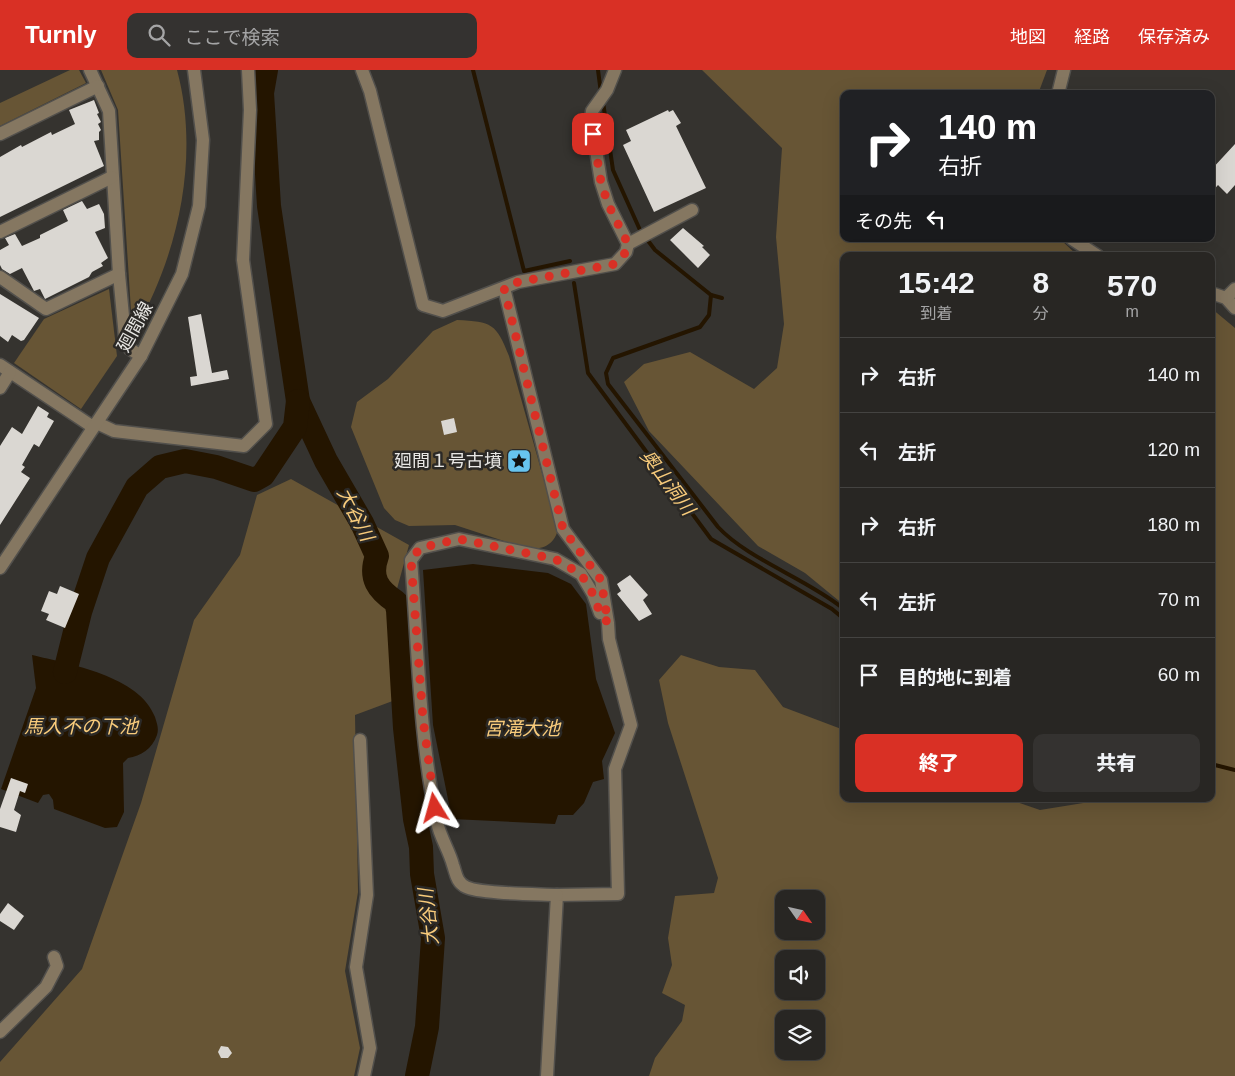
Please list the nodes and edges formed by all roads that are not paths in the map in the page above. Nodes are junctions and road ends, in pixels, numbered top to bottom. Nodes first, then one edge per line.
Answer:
1 (90, 70) edge
2 (194, 70) edge
3 (248, 70) edge
4 (362, 70) edge
5 (615, 70) edge
6 (1064, 70) edge
7 (98, 86) junction
8 (1059, 90) edge
9 (0, 134) edge
10 (112, 177) junction
11 (692, 210) dead end
12 (0, 232) edge
13 (639, 238) junction
14 (1077, 242) edge
15 (1092, 252) edge
16 (119, 274) junction
17 (0, 277) edge
18 (504, 288) junction
19 (1215, 293) edge
20 (1230, 294) edge
21 (1235, 308) edge
22 (140, 356) junction
23 (5, 369) edge
24 (0, 388) edge
25 (95, 425) junction
26 (0, 568) edge
27 (608, 623) junction
28 (360, 740) dead end
29 (557, 895) junction
30 (54, 957) dead end
31 (0, 1032) edge
32 (364, 1076) edge
33 (547, 1076) edge

1 - 7 street
2 - 22 street, 廻間線
3 - 25 street
4 - 18 street
5 - 13 street
6 - 8 street
7 - 9 street
7 - 10 street
10 - 12 street
10 - 16 street
11 - 13 street
13 - 18 street
14 - 15 street
16 - 17 street
16 - 22 street
18 - 27 street
19 - 20 street
20 - 21 street
22 - 25 street, 廻間線
23 - 24 street
23 - 25 street
25 - 26 street, 廻間線
27 - 29 street
27 - 29 street
28 - 32 street
29 - 33 street
30 - 31 street

